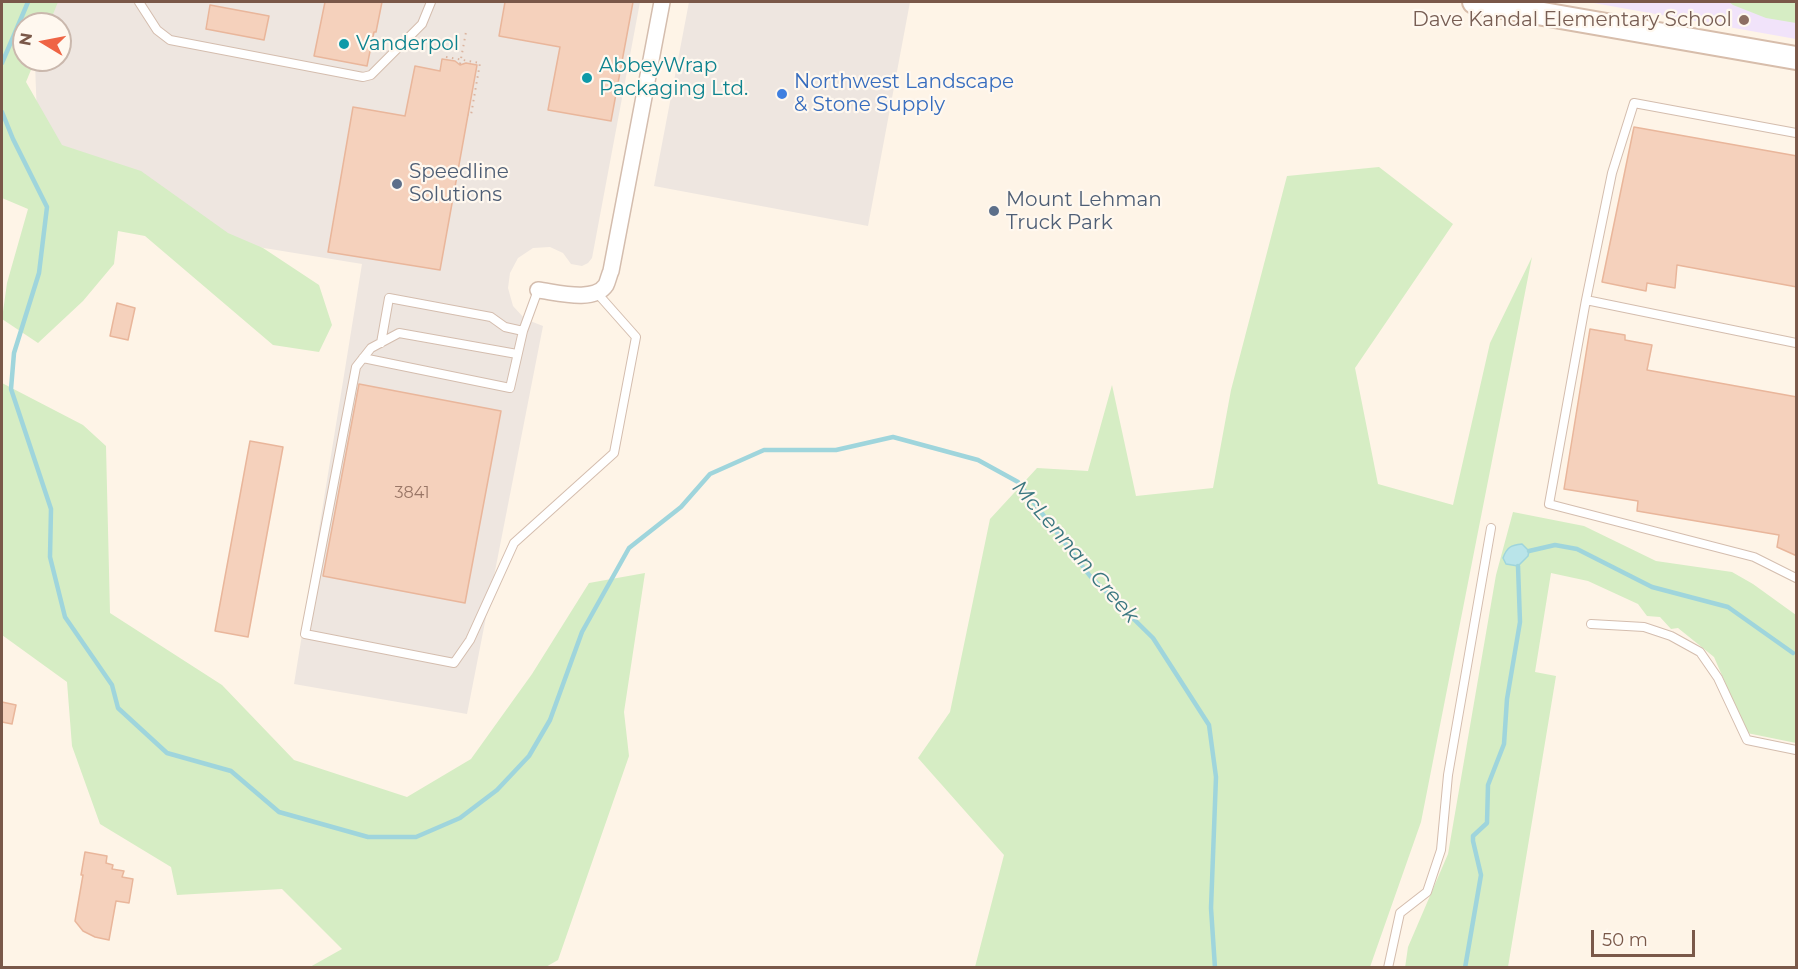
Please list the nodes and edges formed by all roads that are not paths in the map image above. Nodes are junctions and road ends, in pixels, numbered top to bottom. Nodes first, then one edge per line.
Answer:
1 (139, 2) edge
2 (431, 2) edge
3 (662, 2) edge
4 (1479, 2) edge
5 (1797, 58) edge
6 (1797, 133) edge
7 (538, 290) joint
8 (597, 293) junction
9 (1586, 300) junction
10 (523, 331) junction
11 (381, 343) junction
12 (1797, 344) edge
13 (517, 354) junction
14 (363, 358) junction
15 (1491, 528) dead end
16 (1797, 578) edge
17 (1591, 624) dead end
18 (1797, 750) edge
19 (1388, 968) edge

1 - 2 lane
3 - 8 street
4 - 5 main road
6 - 9 lane
7 - 8 street
7 - 10 lane
8 - 14 lane
9 - 12 lane
9 - 16 lane
10 - 11 lane
10 - 13 lane
11 - 13 lane
11 - 14 lane
13 - 14 lane
15 - 19 lane
17 - 18 lane

